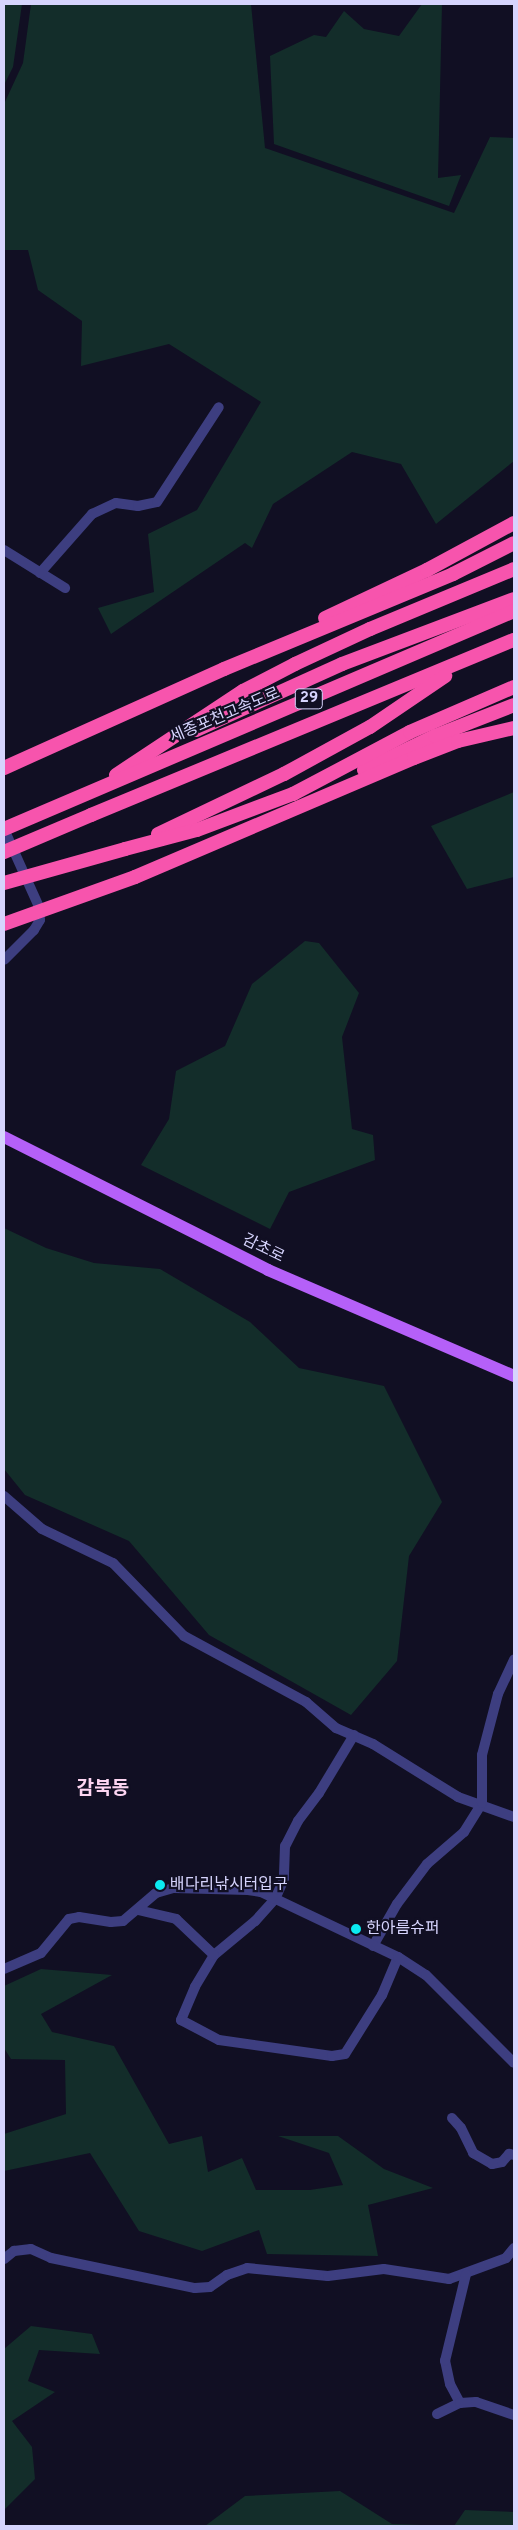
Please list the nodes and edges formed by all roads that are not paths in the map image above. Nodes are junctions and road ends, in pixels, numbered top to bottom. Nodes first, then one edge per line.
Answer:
1 (219, 407) dead end
2 (514, 523) edge
3 (514, 543) edge
4 (4, 550) edge
5 (514, 569) edge
6 (40, 573) junction
7 (65, 588) dead end
8 (514, 599) edge
9 (514, 611) edge
10 (514, 640) edge
11 (470, 659) junction
12 (514, 687) edge
13 (514, 704) edge
14 (514, 728) edge
15 (67, 739) junction
16 (157, 748) junction
17 (4, 768) edge
18 (84, 795) junction
19 (4, 829) edge
20 (125, 849) junction
21 (4, 852) edge
22 (195, 852) junction
23 (4, 883) edge
24 (4, 924) edge
25 (4, 960) edge
26 (4, 1137) edge
27 (514, 1376) edge
28 (4, 1496) edge
29 (514, 1660) edge
30 (354, 1735) junction
31 (482, 1803) junction
32 (514, 1817) edge
33 (275, 1899) junction
34 (138, 1910) junction
35 (374, 1946) junction
36 (214, 1955) junction
37 (398, 1957) junction
38 (4, 1969) edge
39 (514, 2063) edge
40 (452, 2118) dead end
41 (514, 2155) edge
42 (514, 2248) edge
43 (4, 2258) edge
44 (506, 2258) junction
45 (514, 2266) edge
46 (466, 2274) junction
47 (460, 2403) junction
48 (437, 2414) dead end
49 (514, 2415) edge

1 - 6 street
2 - 15 highway
3 - 15 highway
4 - 6 street
5 - 16 highway
6 - 7 street
8 - 16 highway
9 - 18 highway, 세종포천고속도로 / 29
10 - 11 highway, 29
11 - 20 highway
11 - 21 highway, 29, bridge
12 - 20 highway
13 - 22 highway
14 - 22 highway
15 - 17 highway
16 - 18 highway
18 - 19 highway, 세종포천고속도로 / 29
19 - 25 street
20 - 23 highway, bridge
22 - 24 highway, bridge
26 - 27 main road, 감초로
28 - 30 street
29 - 31 street
30 - 31 street
30 - 33 street
31 - 32 street
31 - 35 street
33 - 34 street
33 - 35 street
33 - 36 street
34 - 36 street
34 - 38 street
35 - 37 street
36 - 37 street
37 - 39 street
40 - 41 street
42 - 44 street
43 - 46 street
44 - 45 street
44 - 46 street
46 - 47 street
47 - 48 street
47 - 49 street

